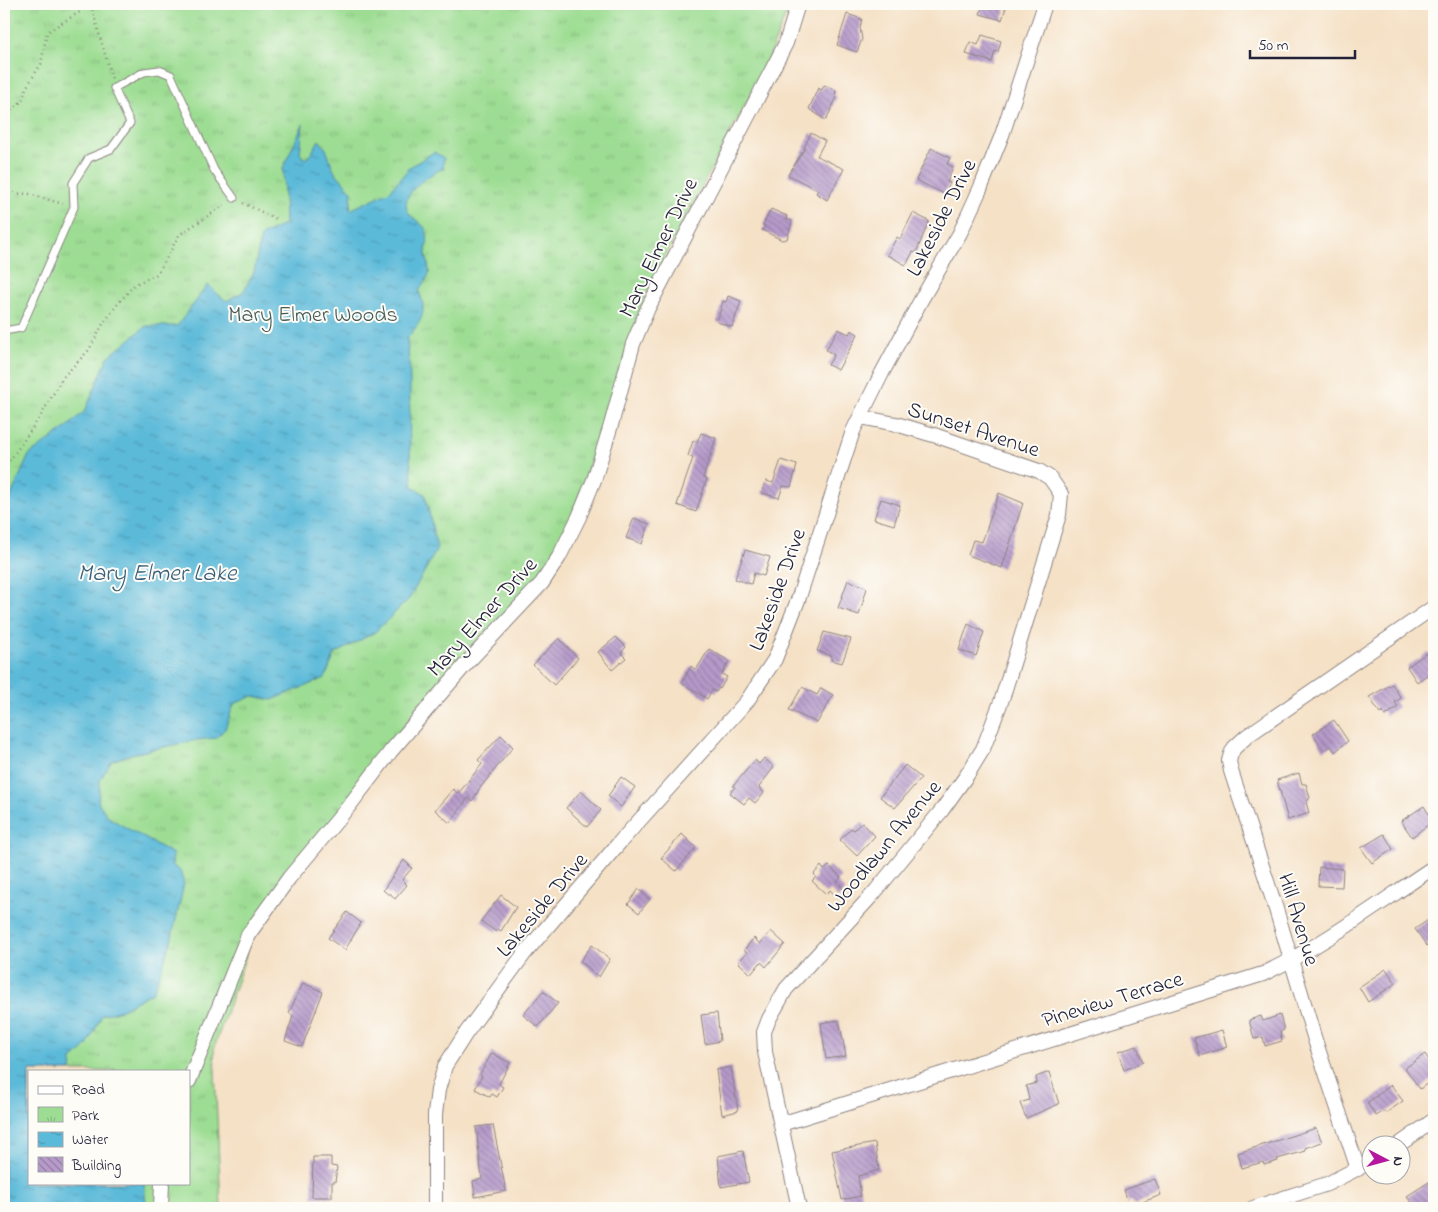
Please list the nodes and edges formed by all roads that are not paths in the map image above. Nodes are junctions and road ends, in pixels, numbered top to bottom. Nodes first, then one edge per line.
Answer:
1 (798, 4) edge
2 (1045, 4) edge
3 (234, 198) road end
4 (4, 331) edge
5 (860, 417) junction
6 (1061, 498) joint
7 (1434, 606) edge
8 (1434, 867) edge
9 (1291, 961) junction
10 (190, 1079) edge
11 (1434, 1120) edge
12 (781, 1124) junction
13 (1410, 1137) edge
14 (1360, 1156) edge
15 (1360, 1168) edge
16 (162, 1184) edge
17 (161, 1208) edge
18 (435, 1208) edge
19 (799, 1208) edge
20 (1254, 1208) edge

1 - 10 street, Mary Elmer Drive
2 - 5 street, Lakeside Drive
3 - 4 lane
5 - 6 street, Sunset Avenue
5 - 18 street, Lakeside Drive
6 - 12 street, Woodlawn Avenue
7 - 9 street, Hill Avenue
8 - 9 street, Pineview Terrace
9 - 12 street, Pineview Terrace
9 - 14 street, Hill Avenue
11 - 13 street
12 - 19 street, Woodlawn Avenue
15 - 20 street
16 - 17 street

